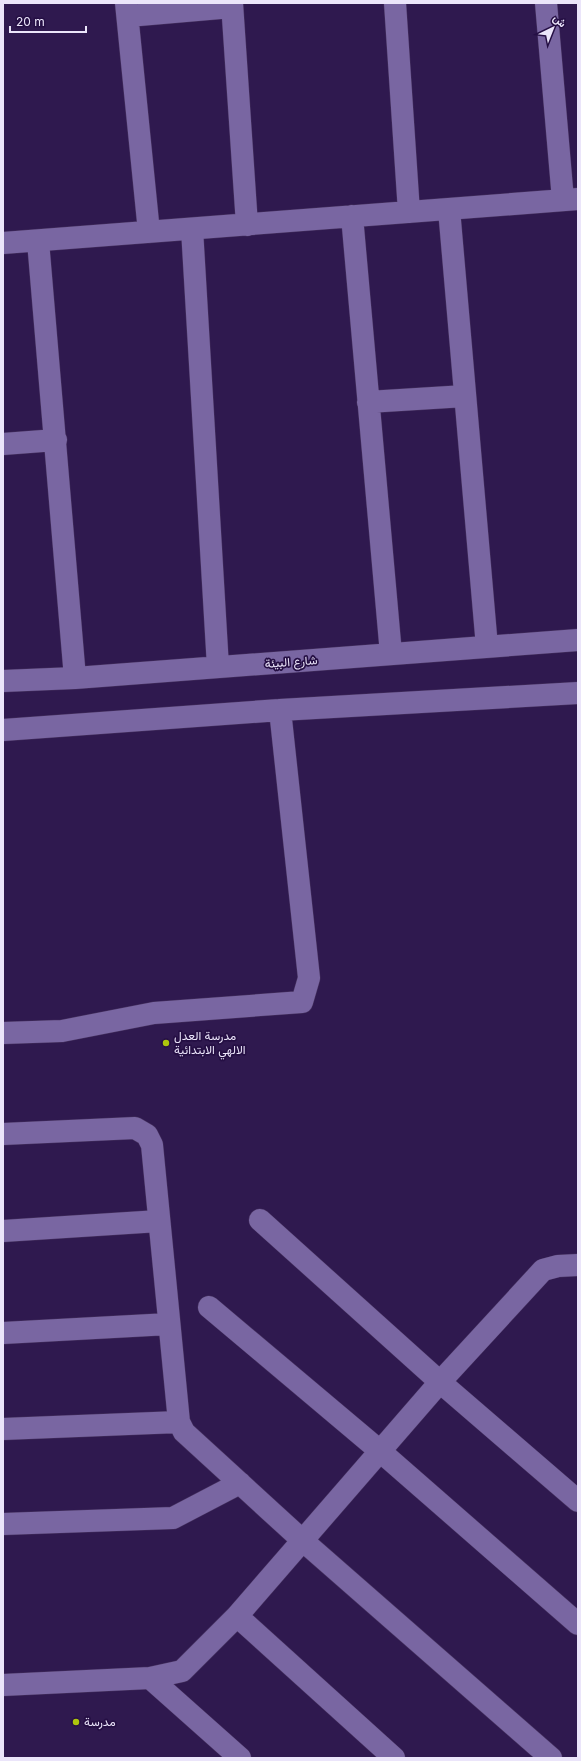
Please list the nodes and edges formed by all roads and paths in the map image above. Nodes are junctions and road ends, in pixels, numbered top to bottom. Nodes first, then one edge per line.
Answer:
1 (395, 3) edge
2 (546, 3) edge
3 (232, 5) edge
4 (127, 9) edge
5 (570, 199) edge
6 (449, 209) junction
7 (409, 212) junction
8 (352, 216) junction
9 (247, 224) junction
10 (192, 229) junction
11 (149, 232) junction
12 (38, 241) junction
13 (3, 243) edge
14 (465, 396) junction
15 (368, 402) junction
16 (56, 440) junction
17 (3, 444) edge
18 (578, 640) edge
19 (487, 647) junction
20 (391, 654) junction
21 (218, 667) junction
22 (75, 678) junction
23 (3, 681) edge
24 (578, 693) edge
25 (280, 710) junction
26 (3, 730) edge
27 (3, 1032) edge
28 (3, 1134) edge
29 (260, 1220) dead end
30 (159, 1221) junction
31 (3, 1231) edge
32 (578, 1264) edge
33 (209, 1307) dead end
34 (169, 1324) junction
35 (3, 1334) edge
36 (440, 1382) junction
37 (179, 1422) junction
38 (3, 1429) edge
39 (380, 1451) junction
40 (240, 1483) junction
41 (578, 1502) edge
42 (3, 1524) edge
43 (302, 1540) junction
44 (237, 1616) junction
45 (578, 1624) edge
46 (150, 1678) junction
47 (3, 1685) edge
48 (240, 1758) edge
49 (394, 1758) edge
50 (551, 1758) edge

1 - 7 street
2 - 5 street
3 - 4 street
3 - 9 street
4 - 11 street
5 - 6 street
6 - 7 street
6 - 14 street
7 - 8 street
8 - 9 street
8 - 15 street
9 - 10 street
10 - 11 street
10 - 21 street
11 - 12 street
12 - 13 street
12 - 16 street
14 - 15 street
14 - 19 street
15 - 20 street
16 - 17 street
16 - 22 street
18 - 19 street, شارع البيئة
19 - 20 street, شارع البيئة
20 - 21 street, شارع البيئة
21 - 22 street, شارع البيئة
22 - 23 street, شارع البيئة
24 - 25 street
25 - 26 street
25 - 27 street
28 - 30 street
29 - 36 street
30 - 31 street
30 - 34 street
32 - 36 street
33 - 39 street
34 - 35 street
34 - 37 street
36 - 39 street
36 - 41 street
37 - 38 street
37 - 40 street
39 - 43 street
39 - 45 street
40 - 42 street
40 - 43 street
43 - 44 street
43 - 50 street
44 - 46 street
44 - 49 street
46 - 47 street
46 - 48 street

